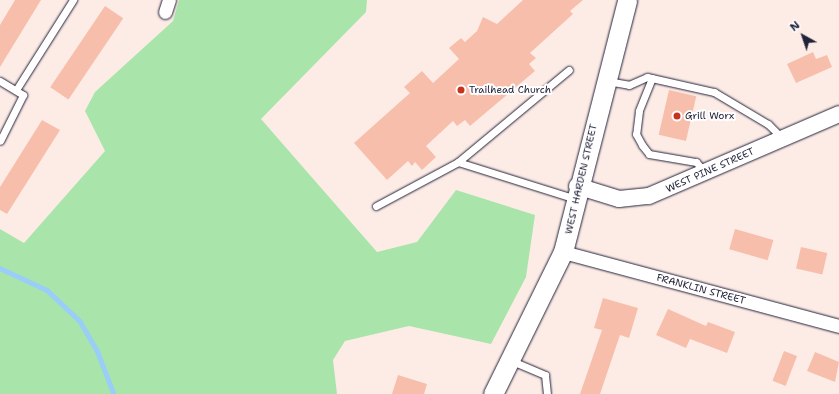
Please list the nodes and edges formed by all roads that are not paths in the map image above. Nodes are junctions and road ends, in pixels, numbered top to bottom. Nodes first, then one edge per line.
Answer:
1 (72, 0) edge
2 (627, 0) edge
3 (569, 70) dead end
4 (652, 78) junction
5 (605, 80) junction
6 (0, 82) edge
7 (16, 90) junction
8 (839, 114) edge
9 (782, 138) junction
10 (0, 141) edge
11 (458, 162) junction
12 (705, 172) junction
13 (577, 192) junction
14 (376, 206) dead end
15 (563, 252) junction
16 (839, 326) edge
17 (512, 361) junction
18 (495, 394) edge
19 (547, 394) edge

1 - 7 lane
2 - 5 main road, WEST HARDEN STREET
3 - 11 lane
4 - 5 lane
4 - 9 lane
4 - 12 lane
5 - 13 main road, WEST HARDEN STREET
6 - 7 lane
7 - 10 lane
8 - 9 street, WEST PINE STREET
9 - 12 street, WEST PINE STREET
11 - 13 lane
11 - 14 lane
12 - 13 street, WEST PINE STREET
13 - 15 main road, WEST HARDEN STREET
15 - 16 street, FRANKLIN STREET
15 - 17 main road, WEST HARDEN STREET
17 - 18 main road, WEST HARDEN STREET
17 - 19 lane

